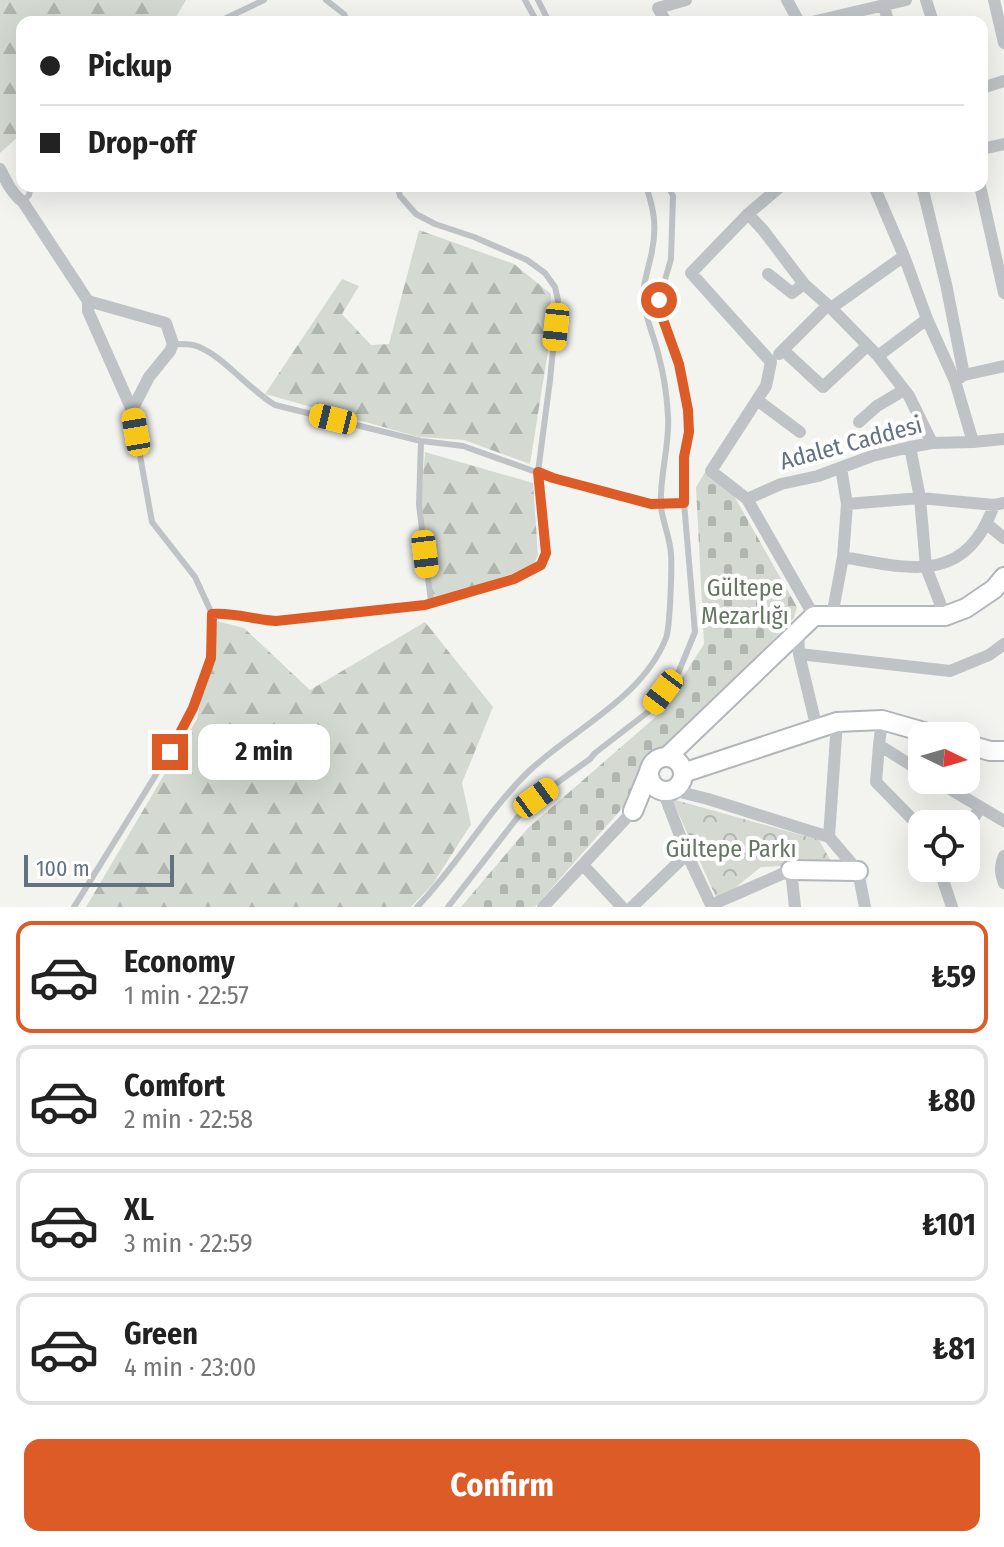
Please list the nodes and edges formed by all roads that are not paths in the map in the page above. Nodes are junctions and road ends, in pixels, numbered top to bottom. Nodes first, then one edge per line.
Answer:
1 (264, 0) edge
2 (326, 0) edge
3 (686, 0) edge
4 (994, 0) edge
5 (896, 2) edge
6 (231, 16) edge
7 (345, 16) edge
8 (663, 16) edge
9 (837, 16) edge
10 (1004, 43) edge
11 (0, 169) edge
12 (30, 192) edge
13 (399, 192) edge
14 (648, 192) edge
15 (671, 192) edge
16 (771, 192) edge
17 (877, 192) edge
18 (923, 192) edge
19 (981, 192) edge
20 (23, 202) junction
21 (748, 214) junction
22 (904, 256) junction
23 (768, 274) dead end
24 (804, 284) junction
25 (1004, 293) edge
26 (88, 301) junction
27 (830, 306) junction
28 (927, 319) junction
29 (173, 344) junction
30 (867, 346) junction
31 (783, 350) junction
32 (878, 356) junction
33 (771, 362) junction
34 (1004, 366) edge
35 (959, 378) junction
36 (904, 390) junction
37 (757, 400) junction
38 (132, 410) junction
39 (859, 422) dead end
40 (800, 432) dead end
41 (1004, 439) edge
42 (421, 441) junction
43 (973, 442) junction
44 (932, 443) junction
45 (910, 447) junction
46 (841, 468) junction
47 (538, 472) junction
48 (920, 498) junction
49 (747, 499) junction
50 (684, 503) junction
51 (847, 504) junction
52 (999, 504) edge
53 (661, 505) junction
54 (987, 524) junction
55 (1004, 538) edge
56 (843, 557) junction
57 (926, 567) junction
58 (1004, 577) edge
59 (431, 602) junction
60 (212, 614) junction
61 (823, 616) junction
62 (945, 616) junction
63 (798, 630) junction
64 (1004, 644) edge
65 (799, 654) junction
66 (882, 720) junction
67 (837, 722) junction
68 (908, 727) edge
69 (817, 729) junction
70 (879, 745) junction
71 (980, 748) edge
72 (1004, 751) edge
73 (668, 756) junction
74 (908, 763) edge
75 (683, 773) junction
76 (660, 785) junction
77 (958, 794) edge
78 (980, 808) joint
79 (633, 811) joint
80 (908, 815) edge
81 (1004, 821) edge
82 (829, 837) junction
83 (687, 854) junction
84 (1004, 856) edge
85 (583, 865) junction
86 (791, 870) junction
87 (858, 871) junction
88 (944, 882) edge
89 (1004, 883) edge
90 (74, 907) edge
91 (417, 907) edge
92 (448, 907) edge
93 (543, 907) edge
94 (622, 907) edge
95 (632, 907) edge
96 (713, 907) edge
97 (795, 907) edge
98 (865, 907) edge
99 (952, 907) edge

1 - 6 lane
2 - 7 lane
3 - 8 street
4 - 10 street
5 - 9 street
11 - 20 street
12 - 20 lane
13 - 47 lane
14 - 53 lane
15 - 50 lane
16 - 21 street
17 - 22 street
18 - 35 street
19 - 25 street
20 - 26 street
21 - 24 street
21 - 33 street
22 - 27 street
22 - 28 street
23 - 24 street
24 - 27 street
26 - 29 street
26 - 38 street
27 - 30 street
27 - 31 street
28 - 32 street
28 - 35 street
29 - 38 street
29 - 42 lane
30 - 31 street
30 - 32 street
31 - 33 street
32 - 36 street
33 - 37 street
34 - 35 street
35 - 43 street
36 - 39 street
36 - 44 street
37 - 40 street
37 - 49 street
38 - 60 lane
41 - 43 street, Adalet Caddesi
42 - 47 lane
42 - 59 lane
43 - 44 street, Adalet Caddesi
44 - 45 street, Adalet Caddesi
45 - 46 street, Adalet Caddesi
45 - 48 street
46 - 49 street, Adalet Caddesi
46 - 51 street
47 - 53 lane
47 - 59 lane
48 - 51 street
48 - 52 street
48 - 57 street
49 - 61 street
50 - 53 lane
50 - 92 lane
51 - 56 street
52 - 54 street
53 - 91 lane
54 - 55 street
54 - 57 street
56 - 57 street
56 - 61 street
57 - 62 street
58 - 62 street
59 - 60 lane
60 - 90 lane
61 - 62 street
61 - 63 street
63 - 65 street
63 - 73 street
64 - 65 street
65 - 69 street
66 - 67 street
66 - 68 street
66 - 70 street
67 - 69 street
67 - 82 street
69 - 75 street
70 - 74 street
70 - 80 street
71 - 72 street
73 - 75 street
73 - 76 street
75 - 76 street
76 - 79 street
76 - 82 street
76 - 83 street
77 - 78 street
78 - 81 street
79 - 85 street
82 - 87 street
83 - 95 street
83 - 96 street
84 - 89 street
85 - 93 street
85 - 94 street
86 - 87 street
86 - 96 street
86 - 97 street
87 - 98 street
88 - 99 street

